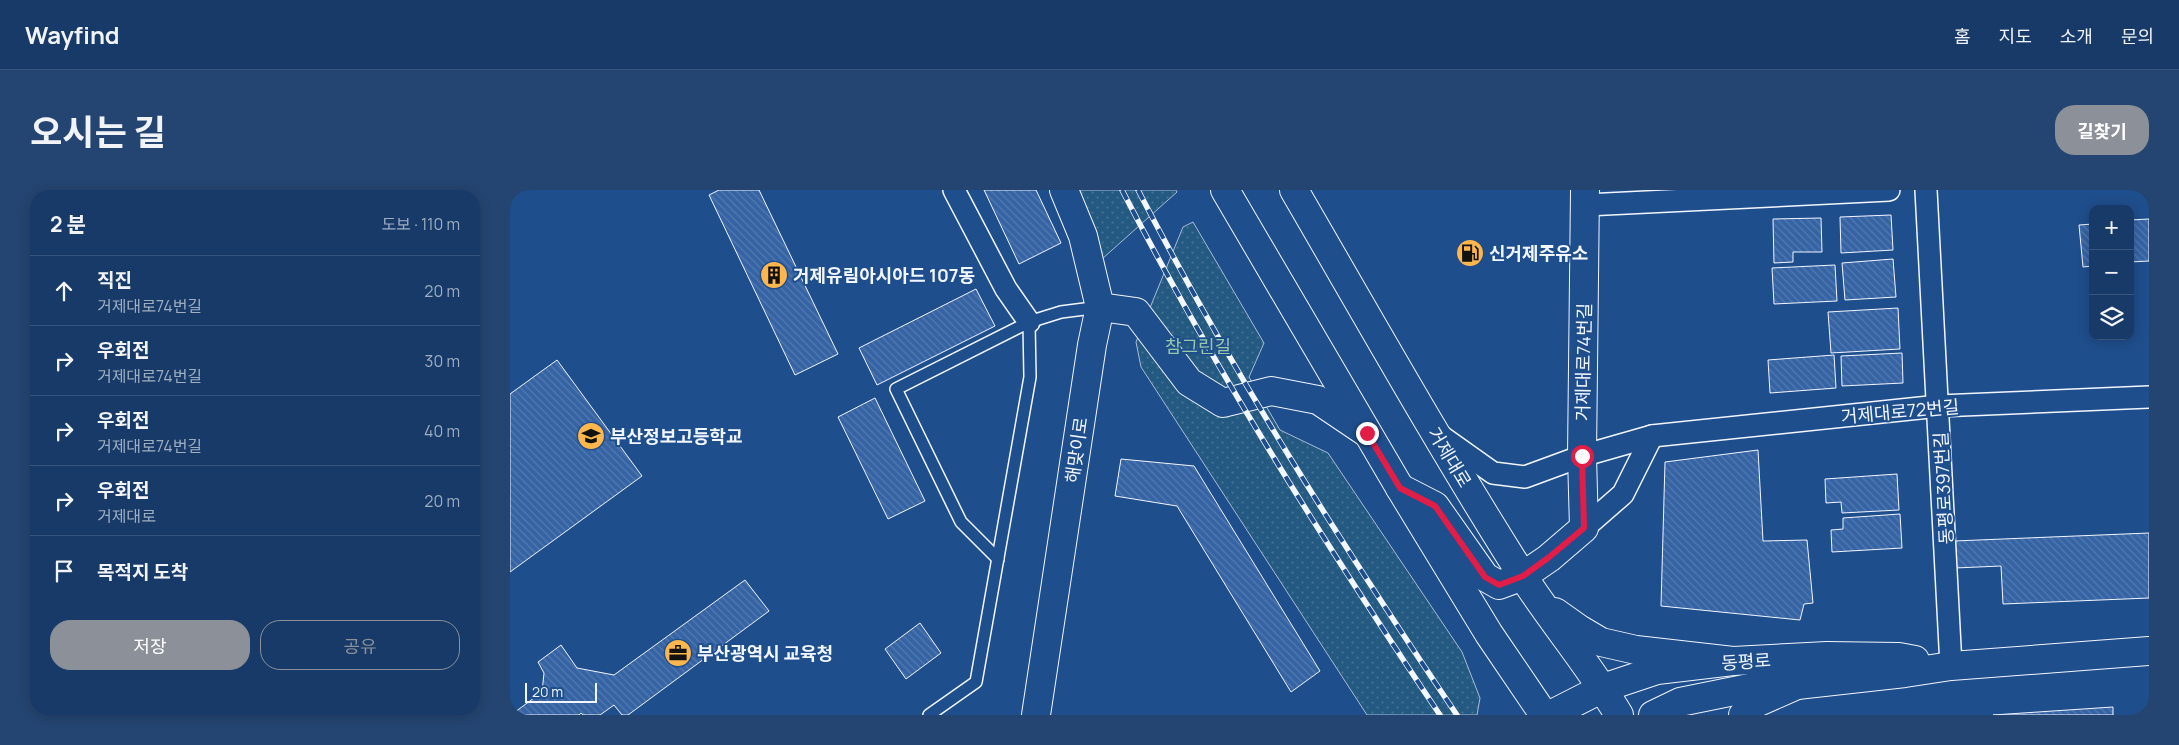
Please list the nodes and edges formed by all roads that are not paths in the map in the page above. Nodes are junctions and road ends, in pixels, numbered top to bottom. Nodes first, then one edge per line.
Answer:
1 (954, 190) edge
2 (1064, 190) edge
3 (1225, 190) edge
4 (1294, 190) edge
5 (1889, 190) edge
6 (1926, 190) edge
7 (1585, 198) edge
8 (1100, 307) junction
9 (1028, 322) junction
10 (2149, 397) edge
11 (1939, 406) junction
12 (1435, 432) junction
13 (1367, 433) junction
14 (1652, 436) junction
15 (1582, 456) junction
16 (1400, 488) junction
17 (1584, 528) junction
18 (998, 559) junction
19 (1523, 576) junction
20 (1539, 600) junction
21 (2149, 651) edge
22 (1733, 661) junction
23 (1951, 666) junction
24 (1798, 685) junction
25 (1603, 688) junction
26 (930, 715) edge
27 (1036, 715) edge
28 (1544, 715) edge
29 (1550, 715) edge
30 (1619, 715) edge
31 (1653, 715) edge
32 (1743, 715) edge

1 - 9 street
2 - 8 main road, 해맞이로
3 - 13 main road
4 - 12 main road, 거제대로
5 - 7 street
6 - 11 street, 동평로397번길
7 - 15 main road, 거제대로74번길
8 - 9 lane
8 - 13 main road
8 - 27 main road, 해맞이로
9 - 18 lane
9 - 18 lane
10 - 11 street, 거제대로72번길
11 - 14 street, 거제대로72번길
11 - 23 street, 동평로397번길
12 - 15 street, 거제대로72번길
12 - 19 main road, 거제대로
13 - 16 main road
14 - 15 street, 거제대로72번길
14 - 17 street
15 - 17 main road, 거제대로74번길
16 - 19 main road
16 - 28 main road
17 - 19 main road
18 - 26 lane
19 - 20 main road, 거제대로
20 - 22 main road
20 - 25 main road, 거제대로
21 - 23 main road, 동평로
22 - 23 main road, 동평로
22 - 25 main road, 동평로
23 - 24 main road, 동평로
24 - 31 main road, 동평로
24 - 32 main road
25 - 29 main road, 동평로
25 - 30 main road, 거제대로

